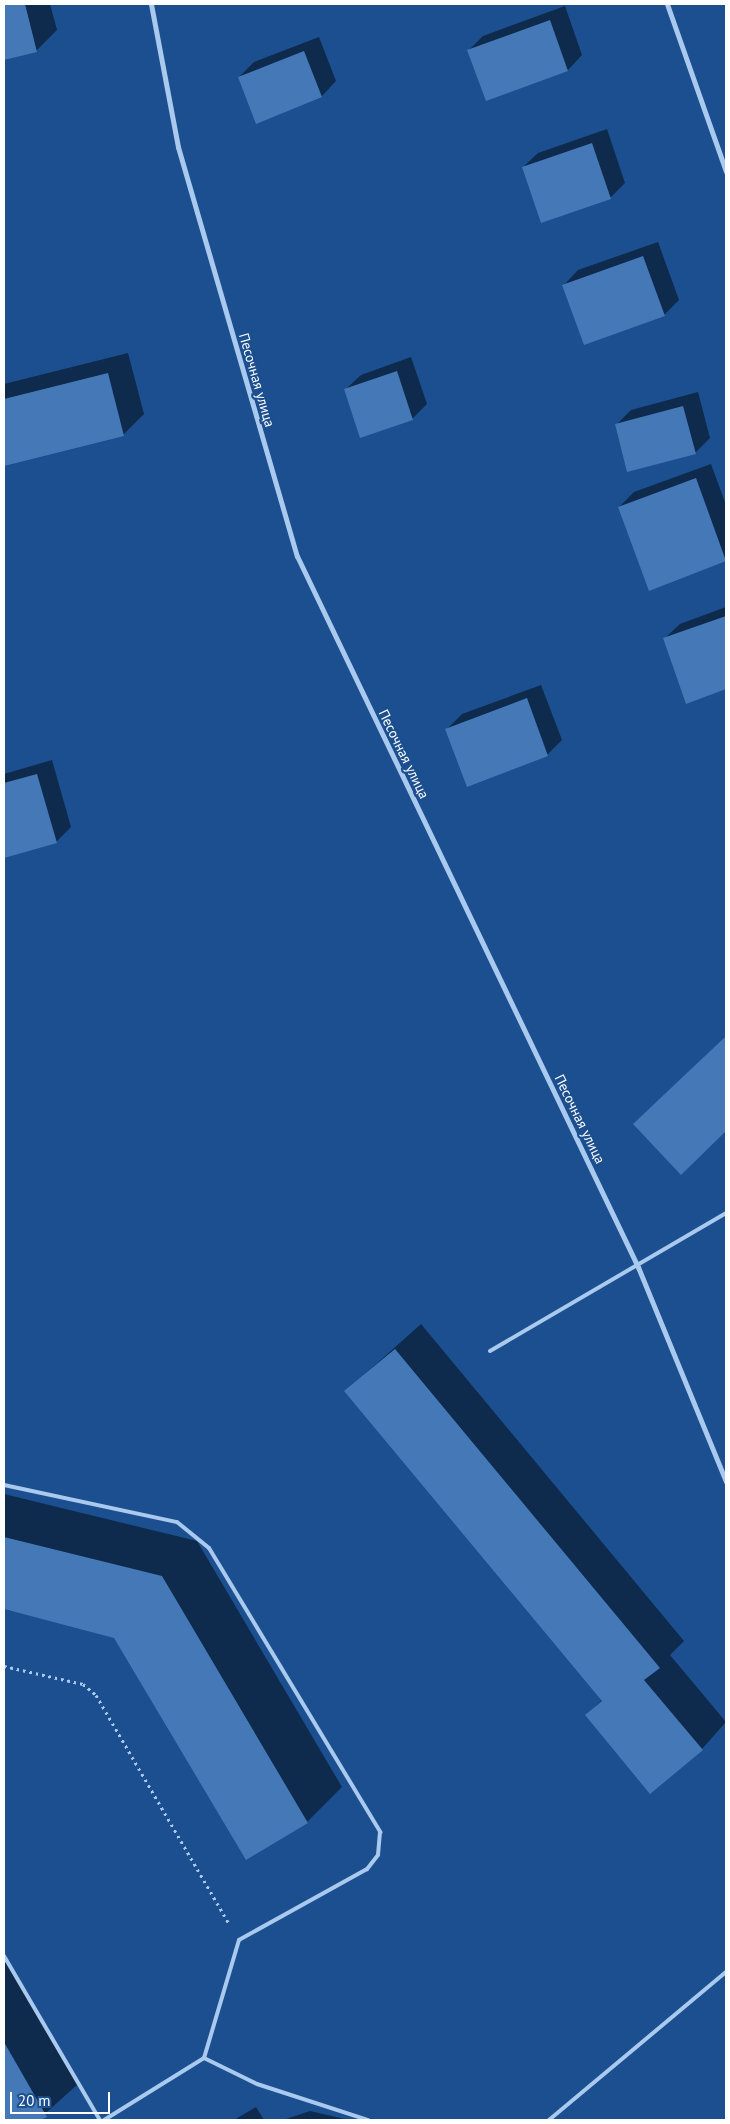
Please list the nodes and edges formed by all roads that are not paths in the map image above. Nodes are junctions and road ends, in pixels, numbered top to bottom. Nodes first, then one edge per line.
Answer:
1 (151, 4) edge
2 (667, 4) edge
3 (726, 172) edge
4 (726, 1213) edge
5 (638, 1267) junction
6 (490, 1351) dead end
7 (726, 1482) edge
8 (4, 1485) edge
9 (4, 1956) edge
10 (726, 1972) edge
11 (204, 2058) junction
12 (102, 2120) edge
13 (368, 2120) edge
14 (549, 2120) edge

1 - 5 street, Песочная улица
2 - 3 street
4 - 5 lane
5 - 6 lane
5 - 7 street, Песочная улица
8 - 11 lane
9 - 12 lane
10 - 14 lane
11 - 12 lane
11 - 13 lane

